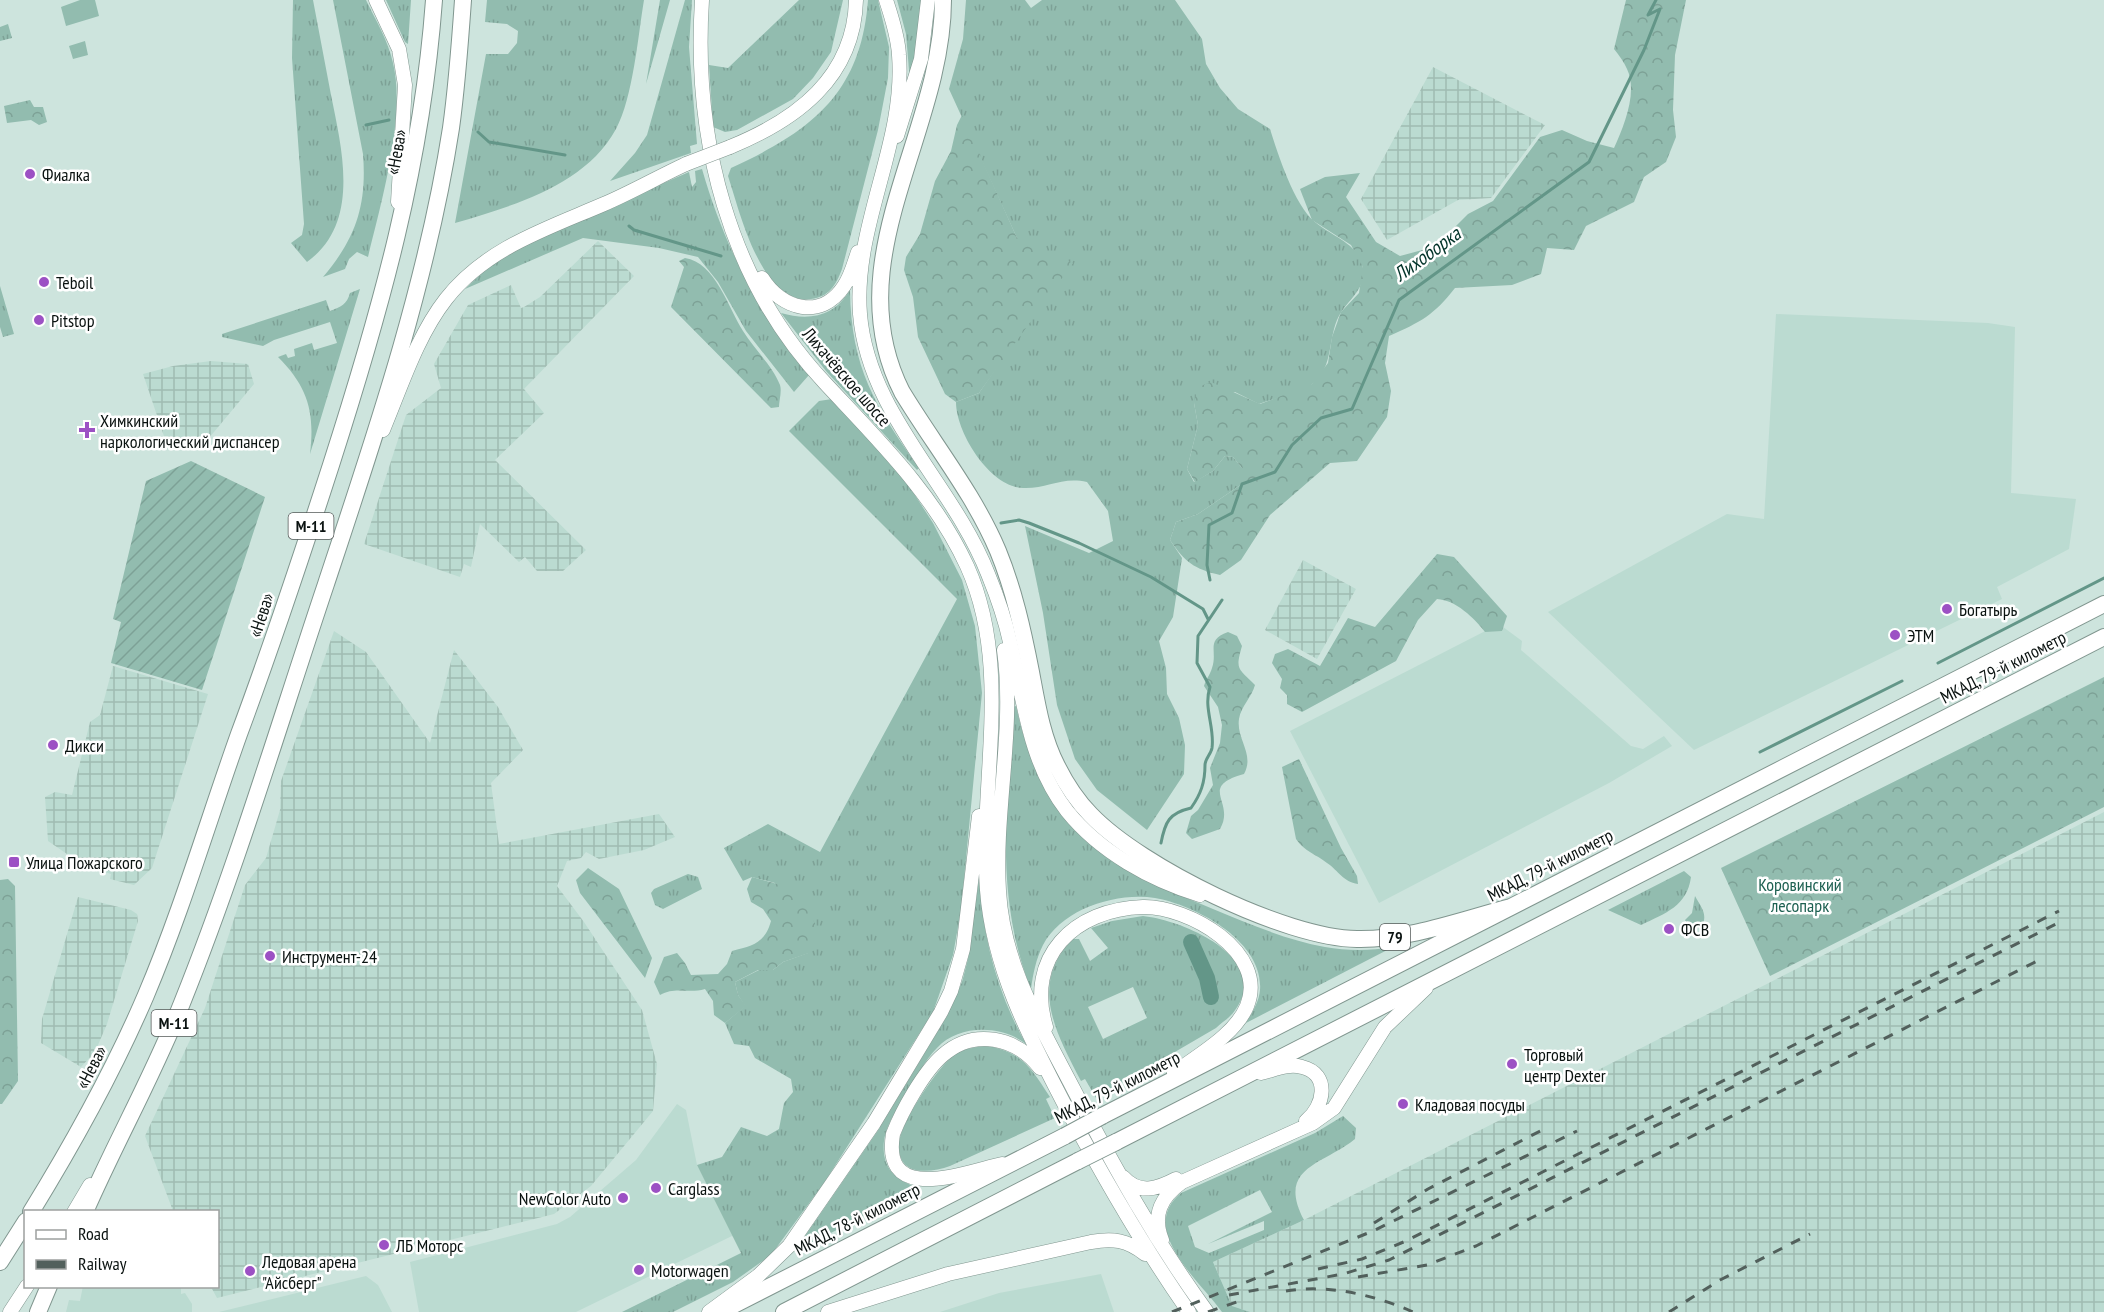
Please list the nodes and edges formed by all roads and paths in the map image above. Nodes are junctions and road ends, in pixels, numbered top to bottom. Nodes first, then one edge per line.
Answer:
1 (376, 0) edge
2 (434, 0) edge
3 (463, 0) edge
4 (702, 0) edge
5 (856, 0) edge
6 (886, 0) edge
7 (928, 0) edge
8 (943, 0) edge
9 (880, 183) junction
10 (871, 215) junction
11 (731, 225) junction
12 (393, 259) junction
13 (354, 499) junction
14 (994, 593) junction
15 (2104, 604) edge
16 (2104, 638) edge
17 (988, 763) junction
18 (1239, 906) junction
19 (1511, 907) junction
20 (1435, 980) junction
21 (1051, 1046) junction
22 (1244, 1078) junction
23 (1151, 1091) junction
24 (1059, 1094) junction
25 (113, 1148) junction
26 (1013, 1162) junction
27 (1115, 1168) junction
28 (32, 1210) edge
29 (75, 1210) edge
30 (86, 1210) edge
31 (24, 1224) edge
32 (1153, 1261) junction
33 (0, 1262) edge
34 (1172, 1264) junction
35 (26, 1288) edge
36 (49, 1288) edge
37 (10, 1312) edge
38 (38, 1312) edge
39 (709, 1312) edge
40 (720, 1312) edge
41 (784, 1312) edge
42 (828, 1312) edge
43 (1189, 1312) edge
44 (1207, 1312) edge

1 - 12 main road
2 - 12 highway, «Нева» / М-11
3 - 13 highway, М-11
4 - 11 main road, Лихачёвское шоссе
5 - 13 main road, bridge
6 - 9 main road
7 - 9 main road
8 - 18 highway
9 - 10 main road
10 - 11 main road
10 - 14 main road
11 - 17 main road, Лихачёвское шоссе
12 - 28 highway, «Нева» / М-11
13 - 25 highway, М-11
14 - 18 main road
14 - 21 main road
15 - 19 highway, МКАД, 79-й километр
16 - 20 highway, МКАД, 79-й километр
17 - 24 main road
17 - 39 main road
18 - 19 highway, 79
19 - 23 highway, МКАД, 79-й километр
20 - 22 highway, МКАД, 79-й километр
20 - 34 main road
21 - 23 main road
21 - 27 main road
22 - 27 main road
22 - 41 highway, МКАД, 79-й километр, bridge
23 - 26 highway, МКАД, 79-й километр, bridge
24 - 26 main road
24 - 32 main road
25 - 29 main road, М-11
25 - 30 highway, М-11
26 - 40 highway, МКАД, 78-й километр
27 - 34 main road
31 - 33 highway
32 - 42 main road
32 - 43 main road
34 - 44 main road
35 - 37 main road
36 - 38 highway

